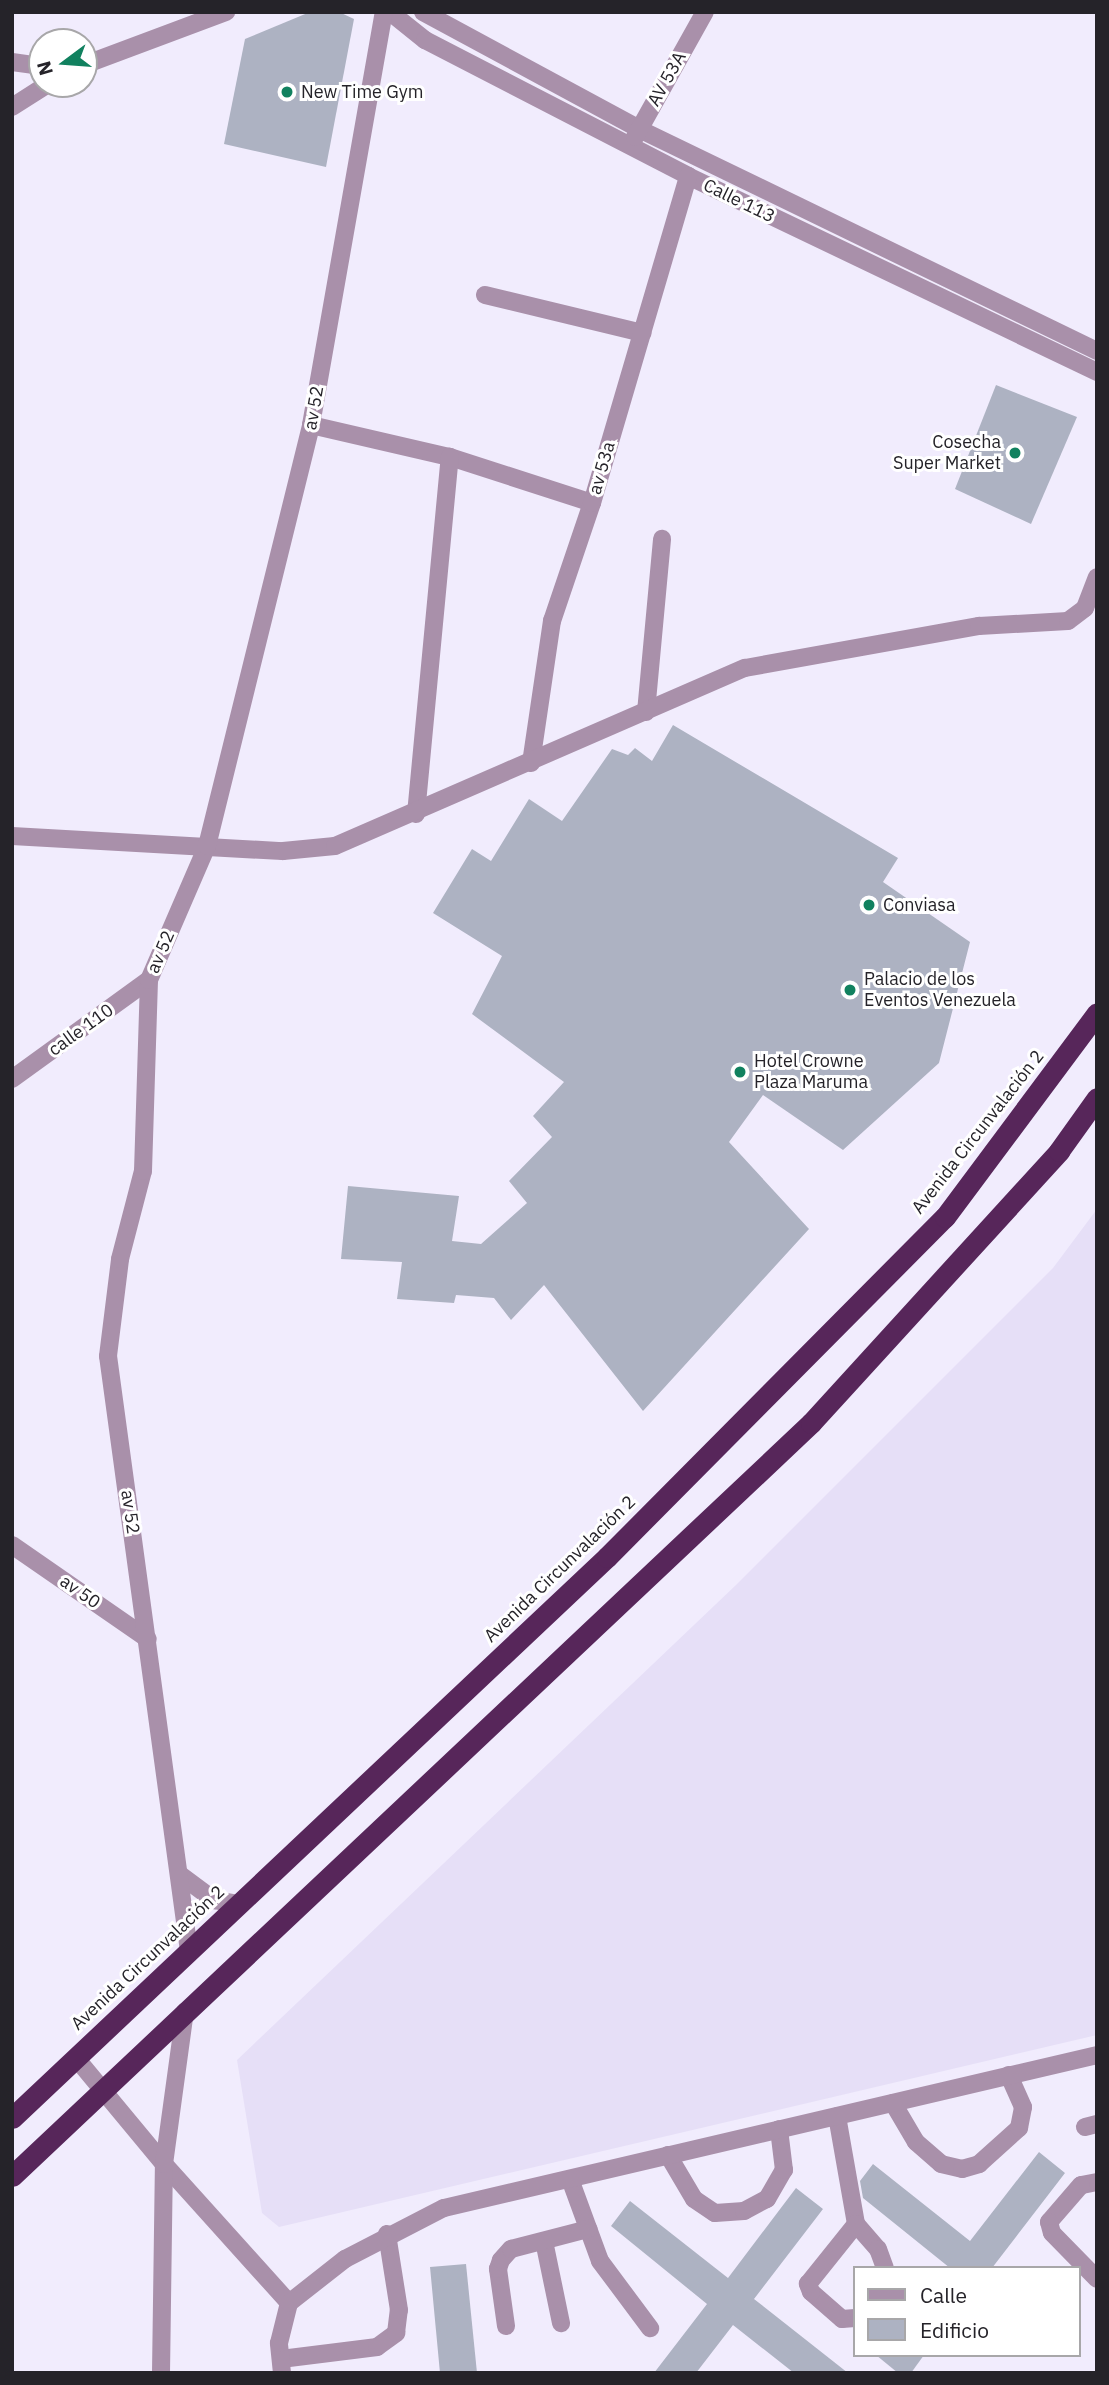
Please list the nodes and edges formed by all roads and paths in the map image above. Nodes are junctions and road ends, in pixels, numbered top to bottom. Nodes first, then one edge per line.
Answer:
1 (226, 12) edge
2 (384, 12) edge
3 (390, 12) edge
4 (423, 12) edge
5 (705, 12) edge
6 (98, 60) edge
7 (28, 97) edge
8 (12, 107) edge
9 (639, 129) junction
10 (630, 145) junction
11 (688, 176) junction
12 (485, 295) dead end
13 (642, 334) junction
14 (1097, 351) edge
15 (1097, 372) edge
16 (312, 425) junction
17 (450, 457) junction
18 (592, 503) junction
19 (662, 539) dead end
20 (1097, 577) edge
21 (646, 712) junction
22 (531, 762) junction
23 (416, 814) junction
24 (12, 836) edge
25 (207, 846) junction
26 (149, 980) junction
27 (1097, 1013) edge
28 (12, 1079) edge
29 (1097, 1098) edge
30 (12, 1545) edge
31 (148, 1639) junction
32 (179, 1874) junction
33 (240, 1904) junction
34 (189, 1951) junction
35 (185, 2011) junction
36 (1097, 2055) edge
37 (76, 2058) junction
38 (1009, 2076) junction
39 (103, 2089) junction
40 (893, 2103) junction
41 (837, 2116) junction
42 (12, 2118) edge
43 (779, 2129) junction
44 (668, 2155) junction
45 (164, 2164) junction
46 (12, 2176) edge
47 (570, 2179) junction
48 (1097, 2182) edge
49 (856, 2224) junction
50 (588, 2229) junction
51 (387, 2234) junction
52 (544, 2241) junction
53 (884, 2266) edge
54 (1097, 2279) edge
55 (289, 2303) junction
56 (853, 2318) edge
57 (561, 2323) dead end
58 (506, 2326) dead end
59 (650, 2329) dead end
60 (282, 2366) edge
61 (161, 2373) edge

1 - 6 street
2 - 16 street, av 52
3 - 10 street, Calle 113
4 - 9 street, Calle 113
5 - 9 street, AV 53A
7 - 8 street
9 - 10 street, AV 53A
9 - 14 street, Calle 113
10 - 11 street, Calle 113
11 - 13 street, av 53a
11 - 15 street, Calle 113
12 - 13 street
13 - 18 street, av 53a
16 - 17 street
16 - 25 street, av 52
17 - 18 street
17 - 23 street
18 - 22 street, av 53a
19 - 21 street
20 - 21 street
21 - 22 street
22 - 23 street
23 - 25 street
24 - 25 street
25 - 26 street, av 52
26 - 28 street, calle 110
26 - 31 street, av 52
27 - 33 highway, Avenida Circunvalación 2
29 - 35 highway
30 - 31 street, av 50
31 - 32 street, av 52
32 - 33 street
32 - 34 street, av 52
33 - 34 highway, Avenida Circunvalación 2
34 - 37 highway, Avenida Circunvalación 2
35 - 39 highway
35 - 45 street
36 - 38 street
37 - 39 street
37 - 42 highway, Avenida Circunvalación 2
38 - 40 street
38 - 40 street
39 - 45 street
39 - 46 highway
40 - 41 street
41 - 43 street
41 - 49 street
43 - 44 street
43 - 44 street
44 - 47 street
45 - 55 street
45 - 61 street
47 - 50 street
47 - 51 street
48 - 54 street
49 - 53 street
49 - 56 street
50 - 52 street
50 - 59 street
51 - 55 street
51 - 60 street
52 - 57 street
52 - 58 street
55 - 60 street

